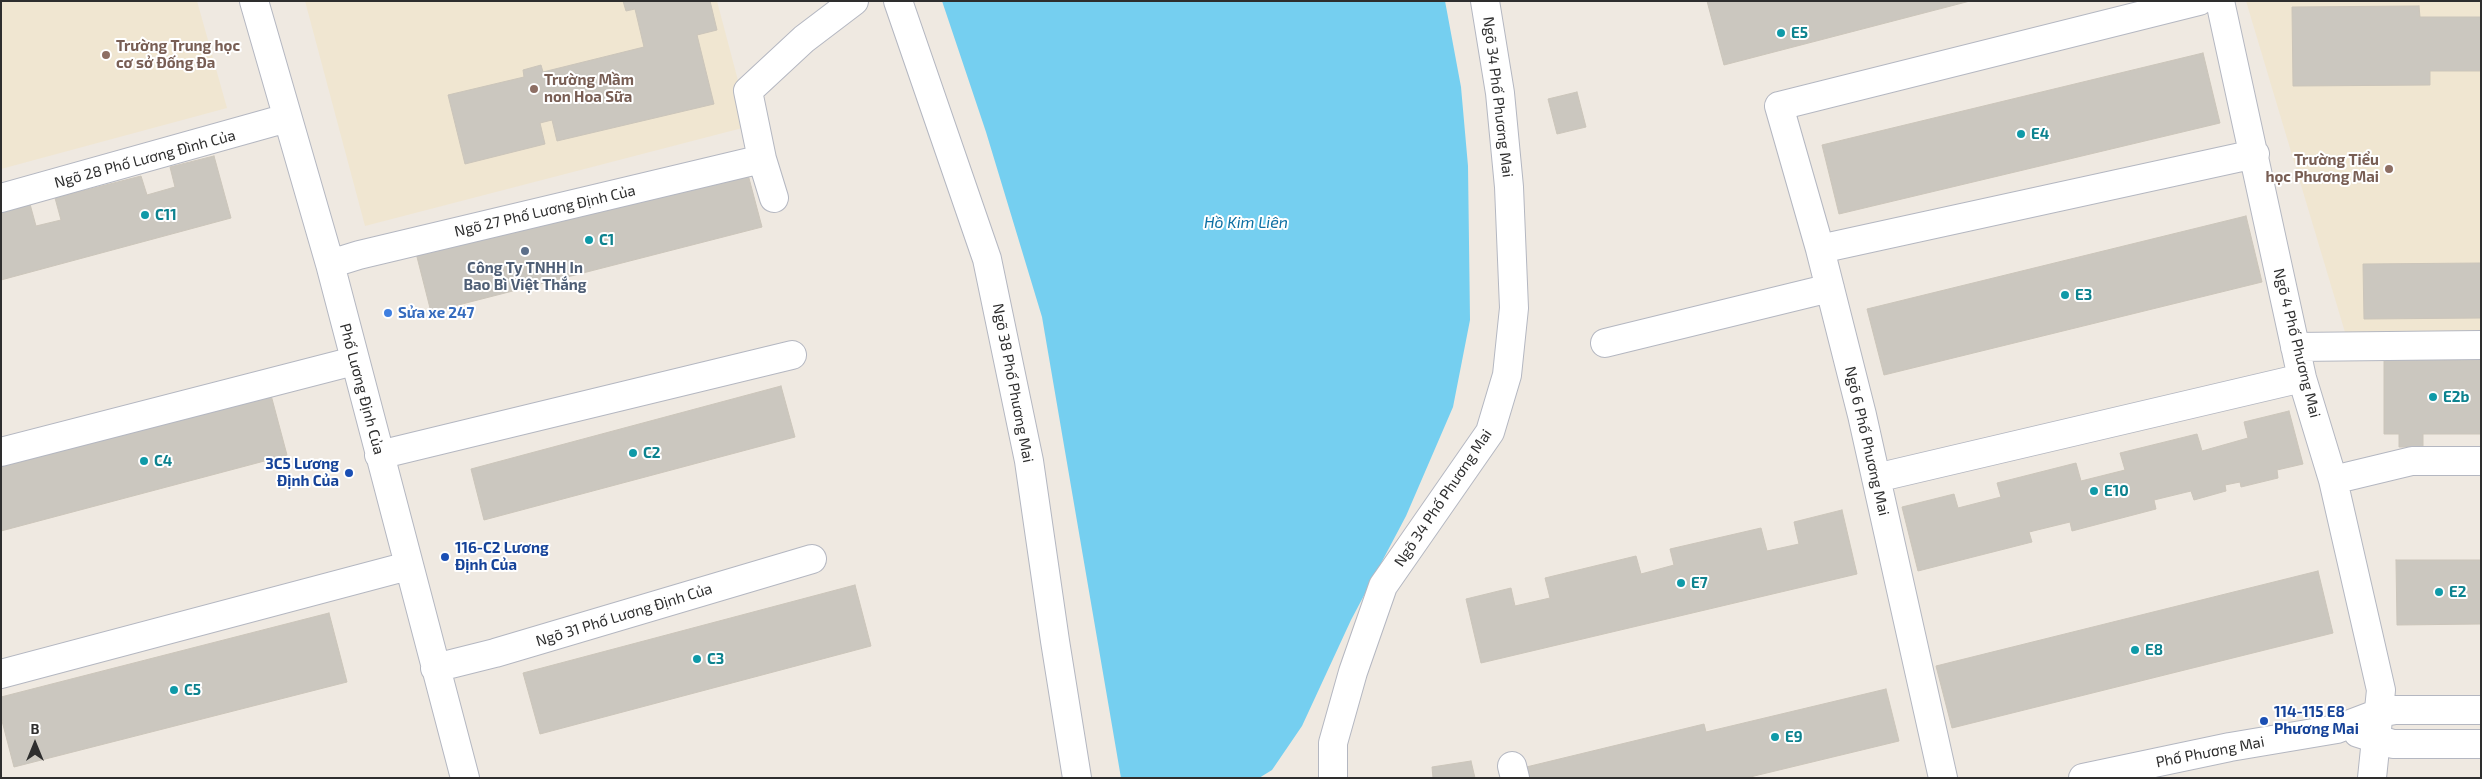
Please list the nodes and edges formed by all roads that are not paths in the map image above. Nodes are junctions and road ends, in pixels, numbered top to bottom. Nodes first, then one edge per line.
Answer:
1 (254, 1) edge
2 (854, 1) edge
3 (898, 1) edge
4 (1485, 1) edge
5 (2199, 1) edge
6 (2220, 1) edge
7 (287, 118) junction
8 (2254, 154) junction
9 (762, 159) junction
10 (1, 198) edge
11 (774, 198) dead end
12 (1820, 249) junction
13 (330, 264) junction
14 (1830, 288) junction
15 (1605, 343) dead end
16 (2481, 345) edge
17 (2295, 347) junction
18 (792, 355) dead end
19 (354, 361) junction
20 (2302, 378) junction
21 (1, 452) edge
22 (379, 455) junction
23 (2481, 461) edge
24 (1876, 478) junction
25 (2334, 480) junction
26 (812, 559) dead end
27 (408, 566) junction
28 (435, 668) junction
29 (1, 674) edge
30 (2481, 710) edge
31 (2377, 725) junction
32 (2481, 744) edge
33 (464, 778) edge
34 (1078, 778) edge
35 (1333, 778) edge
36 (1943, 778) edge
37 (2083, 778) edge
38 (2372, 778) edge

1 - 7 street, Phố Lương Định Của
2 - 9 street
3 - 34 street, Ngõ 38 Phố Phương Mai
4 - 35 street, Ngõ 34 Phố Phương Mai
5 - 12 street, Ngõ 6 Phố Phương Mai
6 - 8 street, Ngõ 4 Phố Phương Mai
7 - 10 street, Ngõ 28 Phố Lương Đình Của
7 - 13 street, Phố Lương Định Của
8 - 12 street
8 - 17 street, Ngõ 4 Phố Phương Mai
9 - 11 street
9 - 13 street, Ngõ 27 Phố Lương Định Của
12 - 14 street, Ngõ 6 Phố Phương Mai
13 - 19 street, Phố Lương Định Của
14 - 15 street
14 - 24 street, Ngõ 6 Phố Phương Mai
16 - 17 street
17 - 20 street, Ngõ 4 Phố Phương Mai
18 - 22 street
19 - 21 street
19 - 22 street, Phố Lương Định Của
20 - 24 street
20 - 25 street, Ngõ 4 Phố Phương Mai
22 - 27 street, Phố Lương Định Của
23 - 25 street
24 - 36 street, Ngõ 6 Phố Phương Mai
25 - 31 street, Ngõ 4 Phố Phương Mai
26 - 28 street, Ngõ 31 Phố Lương Định Của
27 - 28 street, Phố Lương Định Của
27 - 29 street
28 - 33 street, Phố Lương Định Của
30 - 31 street, Phố Phương Mai
31 - 32 street
31 - 37 street, Phố Phương Mai
31 - 38 street

